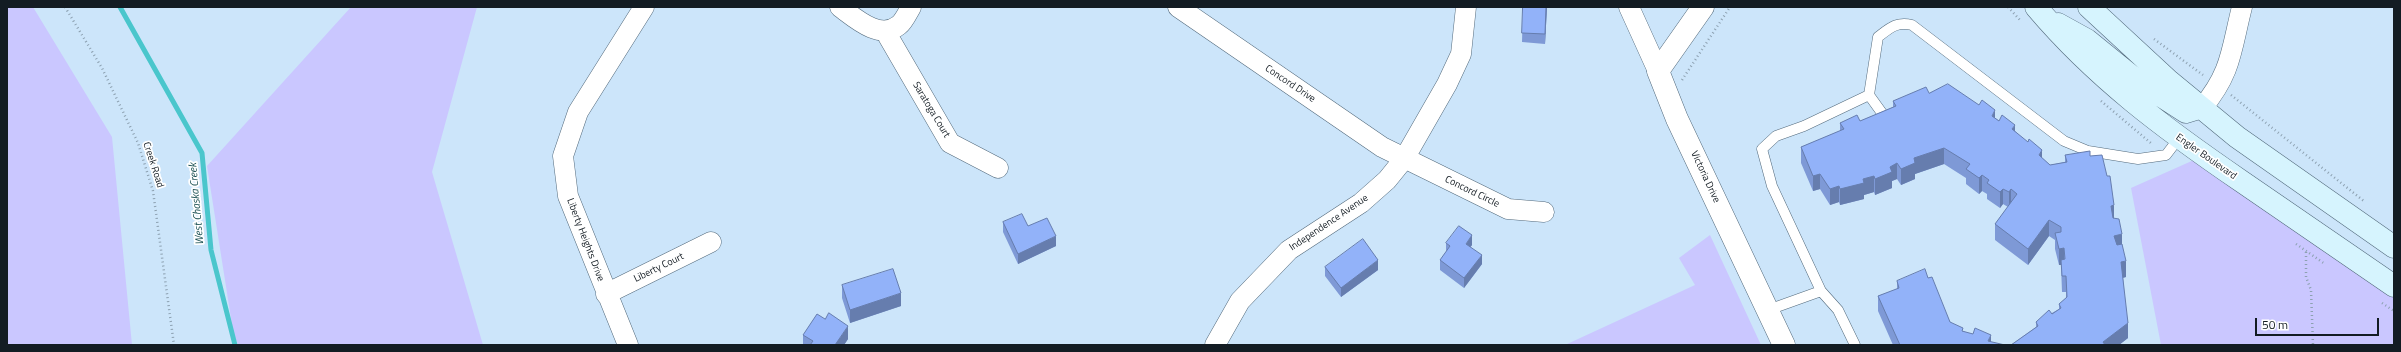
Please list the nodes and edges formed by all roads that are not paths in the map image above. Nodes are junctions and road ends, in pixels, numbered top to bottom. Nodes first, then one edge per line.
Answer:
1 (644, 7) edge
2 (840, 7) edge
3 (911, 7) edge
4 (1178, 7) edge
5 (1466, 7) edge
6 (1629, 7) edge
7 (1703, 7) edge
8 (2090, 7) edge
9 (2242, 7) edge
10 (2040, 11) edge
11 (885, 31) junction
12 (1658, 71) junction
13 (1869, 95) junction
14 (2202, 108) junction
15 (1886, 120) edge
16 (2179, 138) junction
17 (1404, 158) junction
18 (998, 168) dead end
19 (1544, 212) dead end
20 (711, 242) dead end
21 (2394, 247) edge
22 (2394, 286) edge
23 (1821, 291) junction
24 (606, 294) junction
25 (1768, 310) junction
26 (628, 345) edge
27 (1215, 345) edge
28 (1784, 345) edge
29 (1855, 345) edge

1 - 24 street, Liberty Heights Drive
2 - 11 street
3 - 11 street
4 - 17 street, Concord Drive
5 - 17 street, Independence Avenue
6 - 12 street, Victoria Drive
7 - 12 street
8 - 14 main road
9 - 14 street
10 - 14 main road
10 - 16 main road, Engler Boulevard
11 - 18 street, Saratoga Court
12 - 25 street, Victoria Drive
13 - 15 lane
13 - 16 lane
13 - 23 lane
14 - 21 main road
16 - 22 main road, Engler Boulevard
17 - 19 street, Concord Circle
17 - 27 street, Independence Avenue
20 - 24 street, Liberty Court
23 - 25 lane
23 - 29 lane
24 - 26 street, Liberty Heights Drive
25 - 28 street, Victoria Drive

